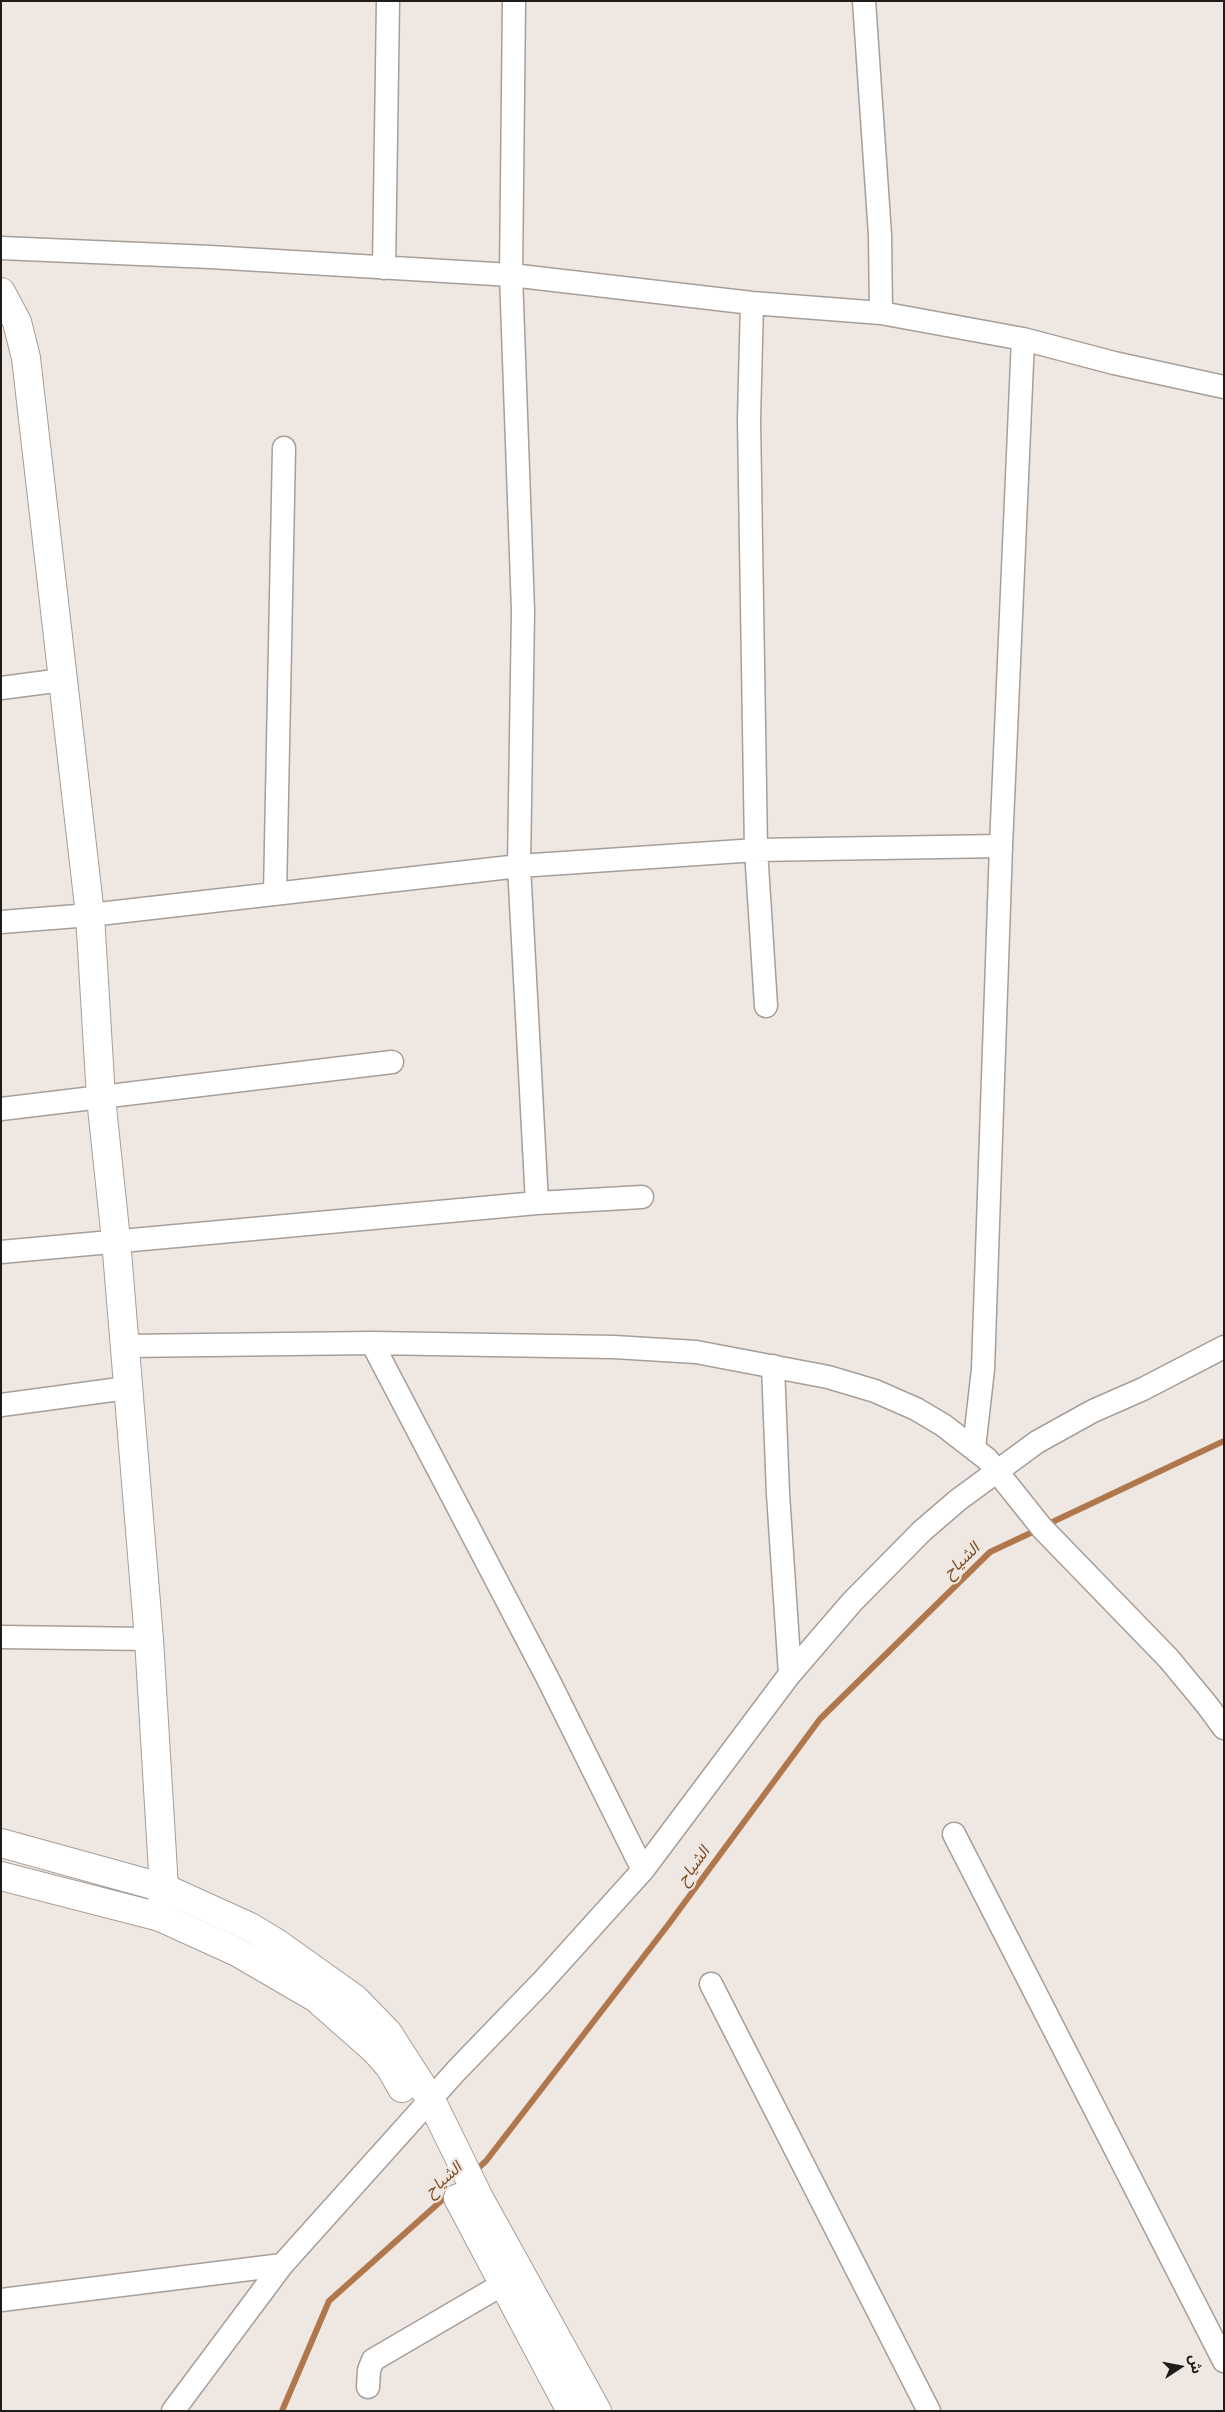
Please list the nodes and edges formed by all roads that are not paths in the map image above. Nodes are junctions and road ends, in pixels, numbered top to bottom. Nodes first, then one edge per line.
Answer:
1 (388, 1) edge
2 (514, 1) edge
3 (864, 1) edge
4 (1, 248) edge
5 (384, 268) junction
6 (511, 275) junction
7 (1, 292) edge
8 (752, 303) junction
9 (881, 313) junction
10 (1023, 339) junction
11 (1224, 387) edge
12 (284, 448) dead end
13 (62, 680) junction
14 (1, 688) edge
15 (1001, 846) junction
16 (756, 850) junction
17 (519, 866) junction
18 (275, 894) junction
19 (90, 915) junction
20 (1, 922) edge
21 (766, 1006) dead end
22 (392, 1062) dead end
23 (101, 1098) junction
24 (1, 1109) edge
25 (642, 1197) dead end
26 (537, 1203) junction
27 (116, 1240) junction
28 (1, 1252) edge
29 (372, 1343) junction
30 (125, 1346) junction
31 (1224, 1346) edge
32 (773, 1366) junction
33 (127, 1388) junction
34 (1, 1405) edge
35 (974, 1448) junction
36 (996, 1471) junction
37 (1, 1637) edge
38 (149, 1639) junction
39 (790, 1674) junction
40 (1224, 1728) edge
41 (954, 1834) dead end
42 (1, 1843) edge
43 (643, 1870) junction
44 (1, 1876) edge
45 (164, 1888) junction
46 (160, 1917) junction
47 (711, 1984) dead end
48 (425, 2108) junction
49 (471, 2202) junction
50 (282, 2265) junction
51 (503, 2284) junction
52 (1, 2300) edge
53 (1224, 2361) edge
54 (368, 2387) dead end
55 (173, 2411) edge
56 (571, 2411) edge
57 (597, 2411) edge
58 (929, 2411) edge

1 - 5 street
2 - 6 street
3 - 9 street
4 - 5 street
5 - 6 street
6 - 8 street
6 - 17 street
7 - 13 street
8 - 9 street
8 - 16 street
9 - 10 street
10 - 11 street
10 - 15 street
12 - 18 street
13 - 14 street
13 - 19 street
15 - 16 street
15 - 35 street
16 - 17 street
16 - 21 street
17 - 18 street
17 - 26 street
18 - 19 street
19 - 20 street
19 - 23 street
22 - 23 street
23 - 24 street
23 - 27 street
25 - 26 street
26 - 27 street
27 - 28 street
27 - 30 street
29 - 30 street
29 - 32 street
29 - 43 street
30 - 33 street
31 - 36 street
32 - 35 street
32 - 39 street
33 - 34 street
33 - 38 street
35 - 36 street
36 - 39 street
36 - 40 street
37 - 38 street
38 - 45 street
39 - 43 street
41 - 53 street
42 - 45 street
43 - 48 street
44 - 46 street
45 - 46 street
45 - 48 street
46 - 48 street
47 - 58 street
48 - 49 street
48 - 50 street
49 - 51 street
49 - 57 street
50 - 52 street
50 - 55 street
51 - 54 street
51 - 56 street

